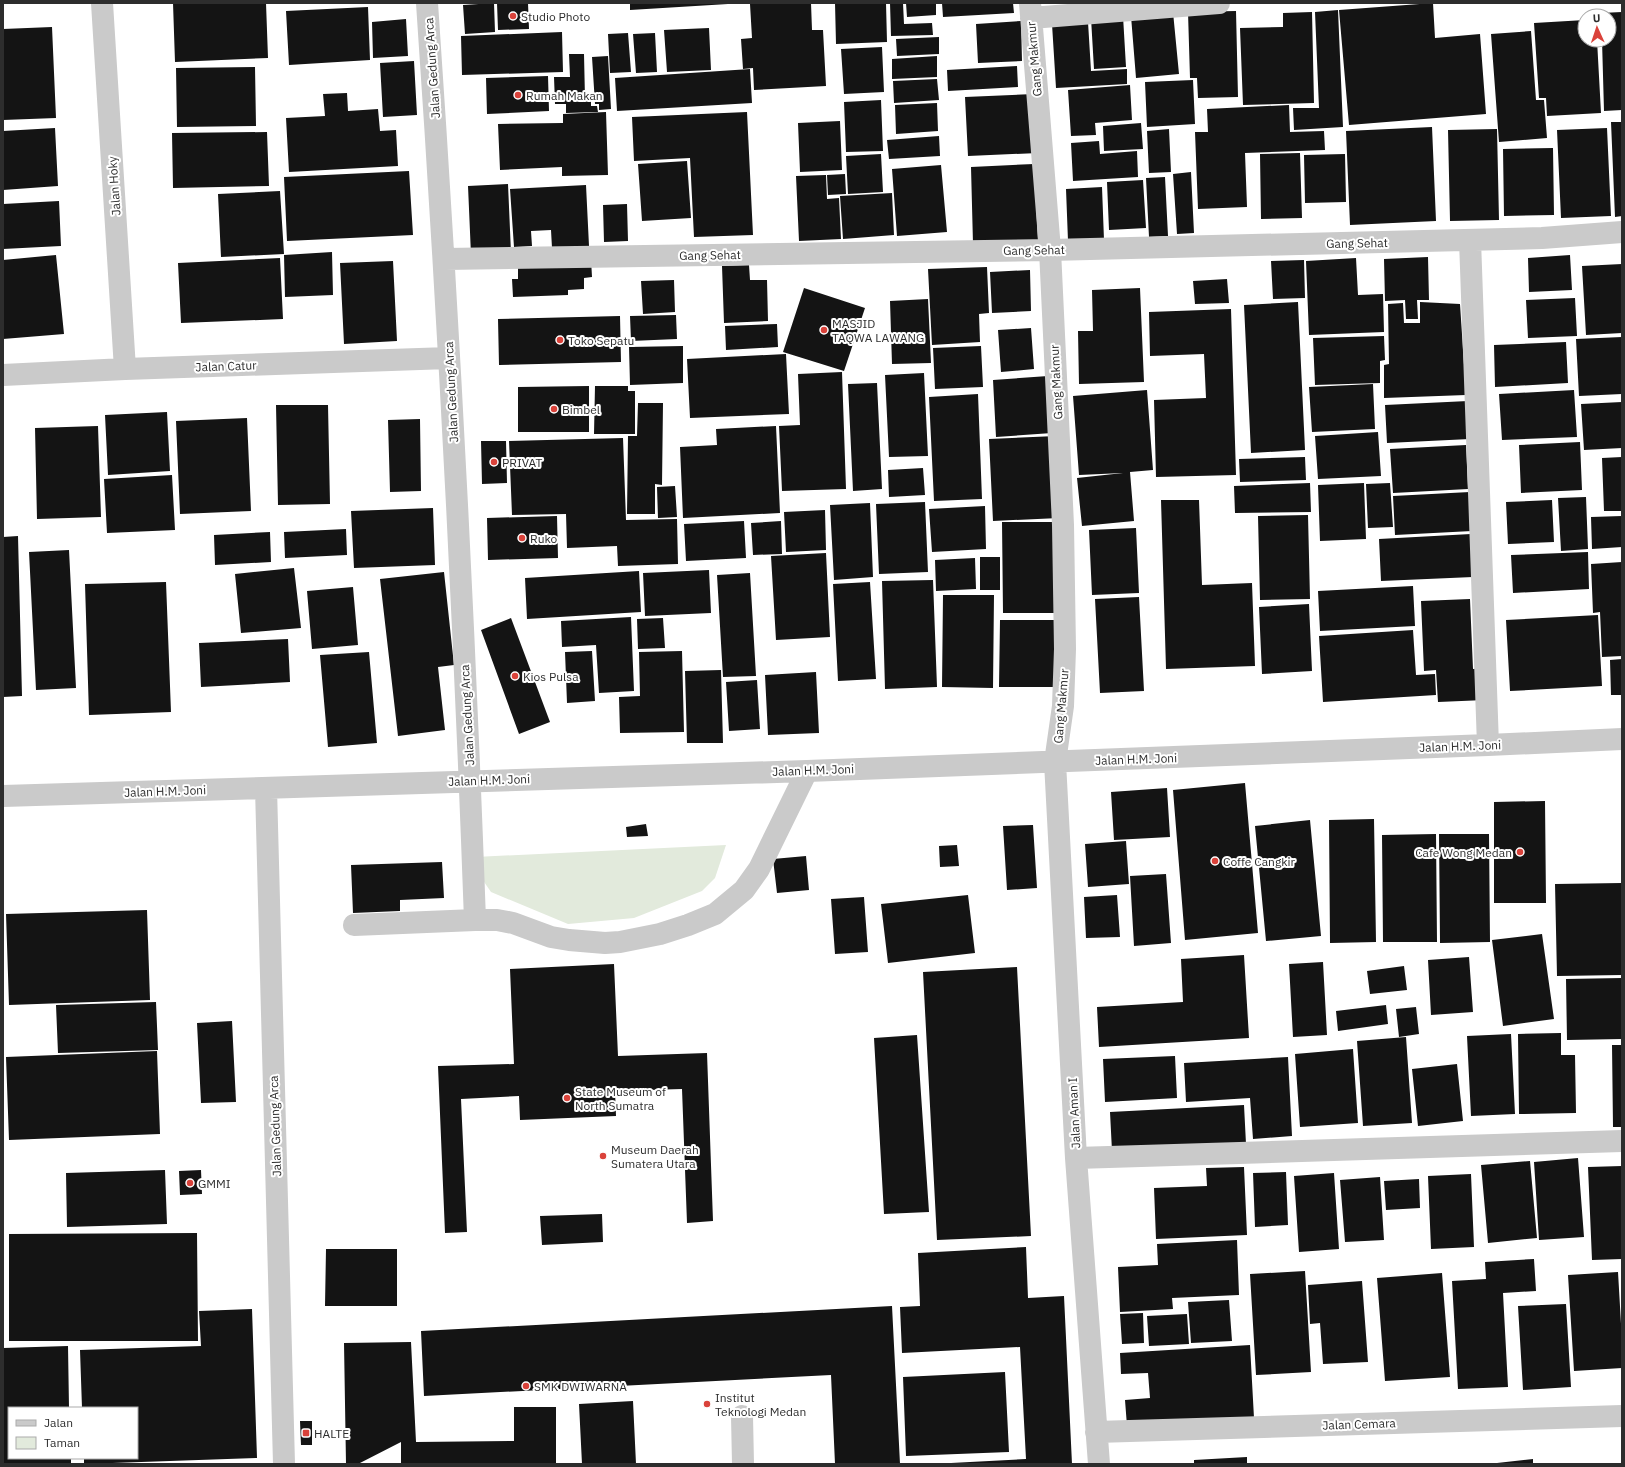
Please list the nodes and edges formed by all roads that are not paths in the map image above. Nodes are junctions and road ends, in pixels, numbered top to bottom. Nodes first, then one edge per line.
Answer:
1 (102, 3) edge
2 (428, 3) edge
3 (1219, 3) edge
4 (1031, 11) edge
5 (1622, 232) edge
6 (1470, 240) junction
7 (1050, 250) junction
8 (445, 260) junction
9 (449, 358) junction
10 (125, 369) junction
11 (3, 375) edge
12 (1622, 739) edge
13 (1488, 745) junction
14 (1055, 762) junction
15 (807, 771) junction
16 (470, 780) junction
17 (266, 788) junction
18 (3, 796) edge
19 (475, 920) junction
20 (354, 925) dead end
21 (1622, 1140) edge
22 (1076, 1158) junction
23 (742, 1416) dead end
24 (1622, 1416) edge
25 (1096, 1432) junction
26 (284, 1464) edge
27 (743, 1464) edge
28 (1099, 1464) edge

1 - 10 street, Jalan Hoky
2 - 8 street, Jalan Gedung Arca
3 - 4 street
4 - 7 street, Gang Makmur
5 - 6 street, Gang Sehat
6 - 7 street, Gang Sehat
6 - 13 street
7 - 8 street, Gang Sehat
7 - 14 street, Gang Makmur
8 - 9 street, Jalan Gedung Arca
9 - 10 street, Jalan Catur
9 - 16 street, Jalan Gedung Arca
10 - 11 street, Jalan Catur
12 - 13 street, Jalan H.M. Joni
13 - 14 street, Jalan H.M. Joni
14 - 15 street, Jalan H.M. Joni
14 - 22 street, Jalan Aman I
15 - 16 street, Jalan H.M. Joni
15 - 19 street
16 - 17 street, Jalan H.M. Joni
16 - 19 street, Jalan Gedung Arca
17 - 18 street, Jalan H.M. Joni
17 - 26 street, Jalan Gedung Arca
19 - 20 street
21 - 22 street
22 - 25 street, Jalan Aman I
23 - 27 street
24 - 25 street, Jalan Cemara
25 - 28 street, Jalan Aman I

